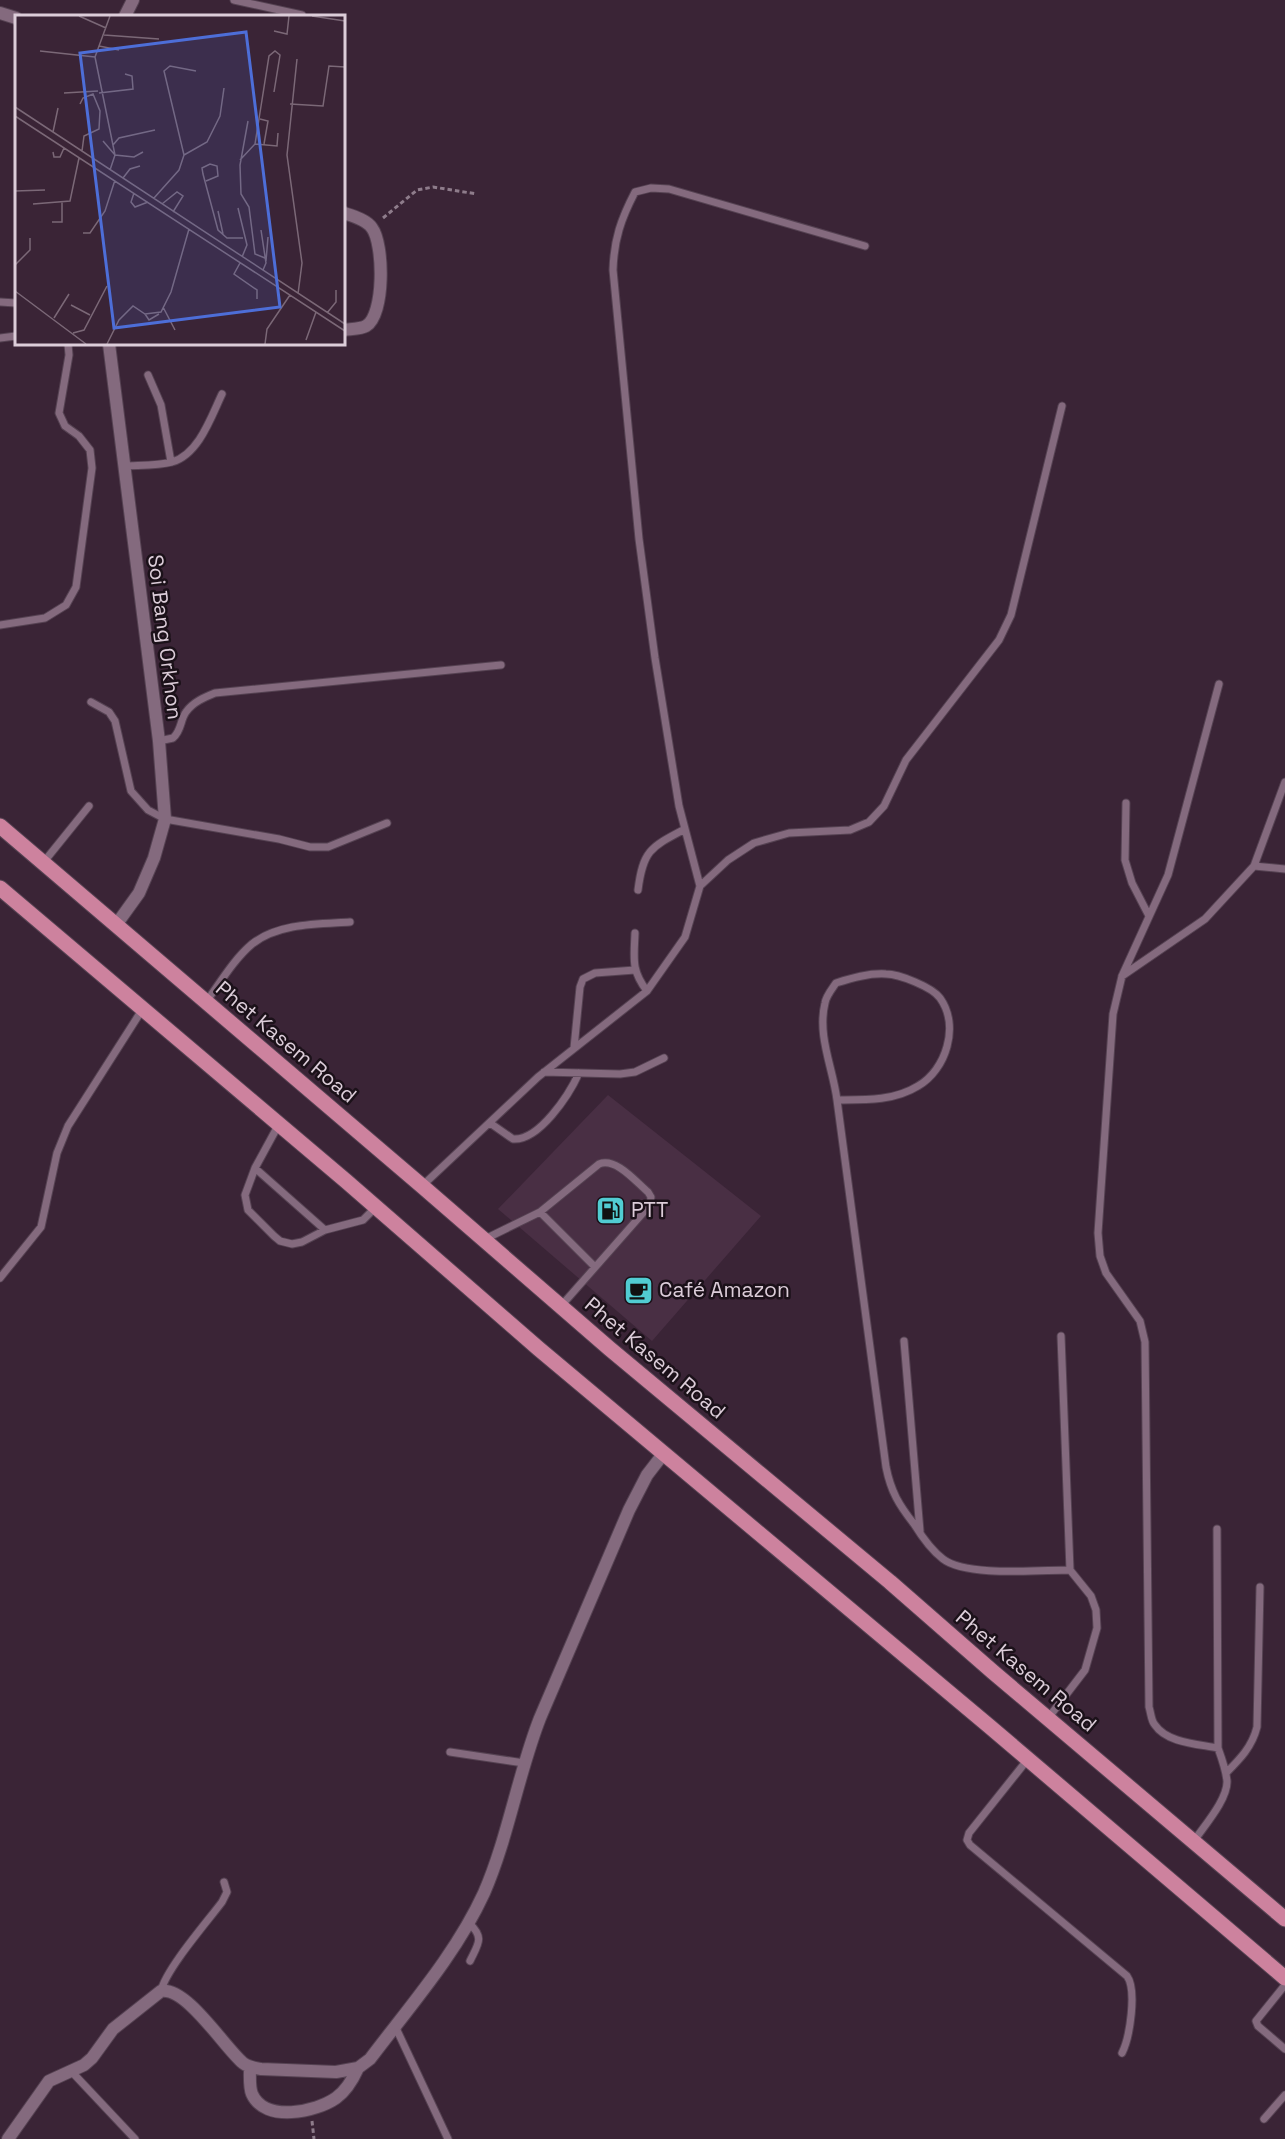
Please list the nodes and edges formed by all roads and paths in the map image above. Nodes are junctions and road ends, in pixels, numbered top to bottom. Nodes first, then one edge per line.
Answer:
1 (133, 0) edge
2 (234, 0) edge
3 (0, 13) edge
4 (126, 15) edge
5 (302, 15) dead end
6 (15, 18) edge
7 (477, 194) dead end
8 (345, 213) edge
9 (372, 227) junction
10 (866, 246) dead end
11 (0, 302) edge
12 (15, 303) edge
13 (345, 330) edge
14 (15, 336) edge
15 (0, 338) edge
16 (68, 345) edge
17 (109, 345) edge
18 (148, 375) dead end
19 (222, 394) dead end
20 (1062, 406) dead end
21 (171, 462) junction
22 (124, 466) junction
23 (0, 625) edge
24 (501, 665) dead end
25 (1219, 684) dead end
26 (91, 702) dead end
27 (159, 741) junction
28 (1285, 782) edge
29 (1126, 804) dead end
30 (89, 806) dead end
31 (165, 819) junction
32 (387, 823) dead end
33 (0, 826) edge
34 (685, 829) junction
35 (43, 863) junction
36 (1254, 866) junction
37 (1285, 869) edge
38 (700, 886) junction
39 (0, 888) edge
40 (638, 890) dead end
41 (1149, 916) junction
42 (350, 922) dead end
43 (116, 925) junction
44 (634, 933) dead end
45 (635, 970) junction
46 (1122, 976) junction
47 (647, 991) junction
48 (206, 1002) junction
49 (142, 1010) junction
50 (574, 1048) junction
51 (664, 1058) dead end
52 (544, 1072) junction
53 (579, 1073) junction
54 (837, 1100) junction
55 (490, 1123) junction
56 (279, 1124) junction
57 (255, 1168) junction
58 (422, 1186) junction
59 (376, 1207) junction
60 (540, 1212) junction
61 (325, 1230) junction
62 (483, 1240) junction
63 (595, 1267) junction
64 (0, 1278) edge
65 (561, 1306) junction
66 (1061, 1336) dead end
67 (904, 1341) dead end
68 (664, 1453) junction
69 (1217, 1529) dead end
70 (920, 1533) junction
71 (1070, 1570) junction
72 (1260, 1587) dead end
73 (1048, 1717) junction
74 (1218, 1748) junction
75 (450, 1752) dead end
76 (1028, 1759) junction
77 (524, 1763) junction
78 (1226, 1773) junction
79 (1194, 1841) junction
80 (224, 1882) dead end
81 (1285, 1919) edge
82 (469, 1923) junction
83 (470, 1961) dead end
84 (1285, 1978) edge
85 (1285, 1985) edge
86 (161, 1990) junction
87 (395, 2026) junction
88 (1285, 2049) edge
89 (1122, 2053) dead end
90 (250, 2067) junction
91 (358, 2068) junction
92 (72, 2071) junction
93 (1285, 2095) edge
94 (1264, 2119) dead end
95 (8, 2139) edge
96 (135, 2139) edge
97 (448, 2139) edge

1 - 4 street
2 - 5 lane
3 - 6 street
7 - 9 path
8 - 9 street
9 - 13 street
10 - 34 lane
11 - 12 lane
14 - 15 lane
16 - 23 lane
17 - 22 street, Soi Bang Orkhon
18 - 21 lane
19 - 21 lane
20 - 38 lane
21 - 22 lane
22 - 27 street, Soi Bang Orkhon
24 - 27 lane
25 - 41 lane
26 - 31 lane
27 - 31 street, Soi Bang Orkhon
28 - 36 lane
29 - 41 lane
30 - 35 lane
31 - 32 lane
31 - 43 street, Soi Bang Orkhon
33 - 35 main road, Phet Kasem Road
34 - 38 lane
34 - 40 lane
35 - 43 main road, Phet Kasem Road
36 - 37 lane
36 - 46 lane
38 - 47 lane
39 - 49 main road
41 - 46 lane
42 - 48 lane
43 - 48 main road, Phet Kasem Road
44 - 45 lane
45 - 47 lane
45 - 50 lane
46 - 74 lane
47 - 50 lane
48 - 58 main road, Phet Kasem Road
49 - 56 main road
49 - 64 lane
50 - 52 lane
51 - 53 lane
52 - 53 lane
52 - 55 lane
53 - 55 lane
54 - 54 lane
54 - 70 lane
55 - 58 lane
56 - 57 lane
56 - 59 main road
57 - 61 lane
57 - 61 lane
58 - 62 main road, Phet Kasem Road
59 - 61 lane
59 - 68 main road
60 - 62 lane
60 - 63 lane
60 - 63 lane
62 - 65 main road, Phet Kasem Road
63 - 65 lane
65 - 73 main road, Phet Kasem Road
66 - 71 lane
67 - 70 lane
68 - 76 main road
68 - 77 street
69 - 74 lane
70 - 71 lane
71 - 73 lane
72 - 78 lane
73 - 79 main road, Phet Kasem Road
74 - 78 lane
75 - 77 lane
76 - 84 main road
76 - 89 lane
77 - 82 street
78 - 79 lane
79 - 81 main road, Phet Kasem Road
80 - 86 lane
82 - 83 lane
82 - 87 street
85 - 88 lane
86 - 90 street
86 - 92 street
87 - 91 street
87 - 97 lane
90 - 91 street
90 - 91 street
92 - 95 street
92 - 96 lane
93 - 94 lane

